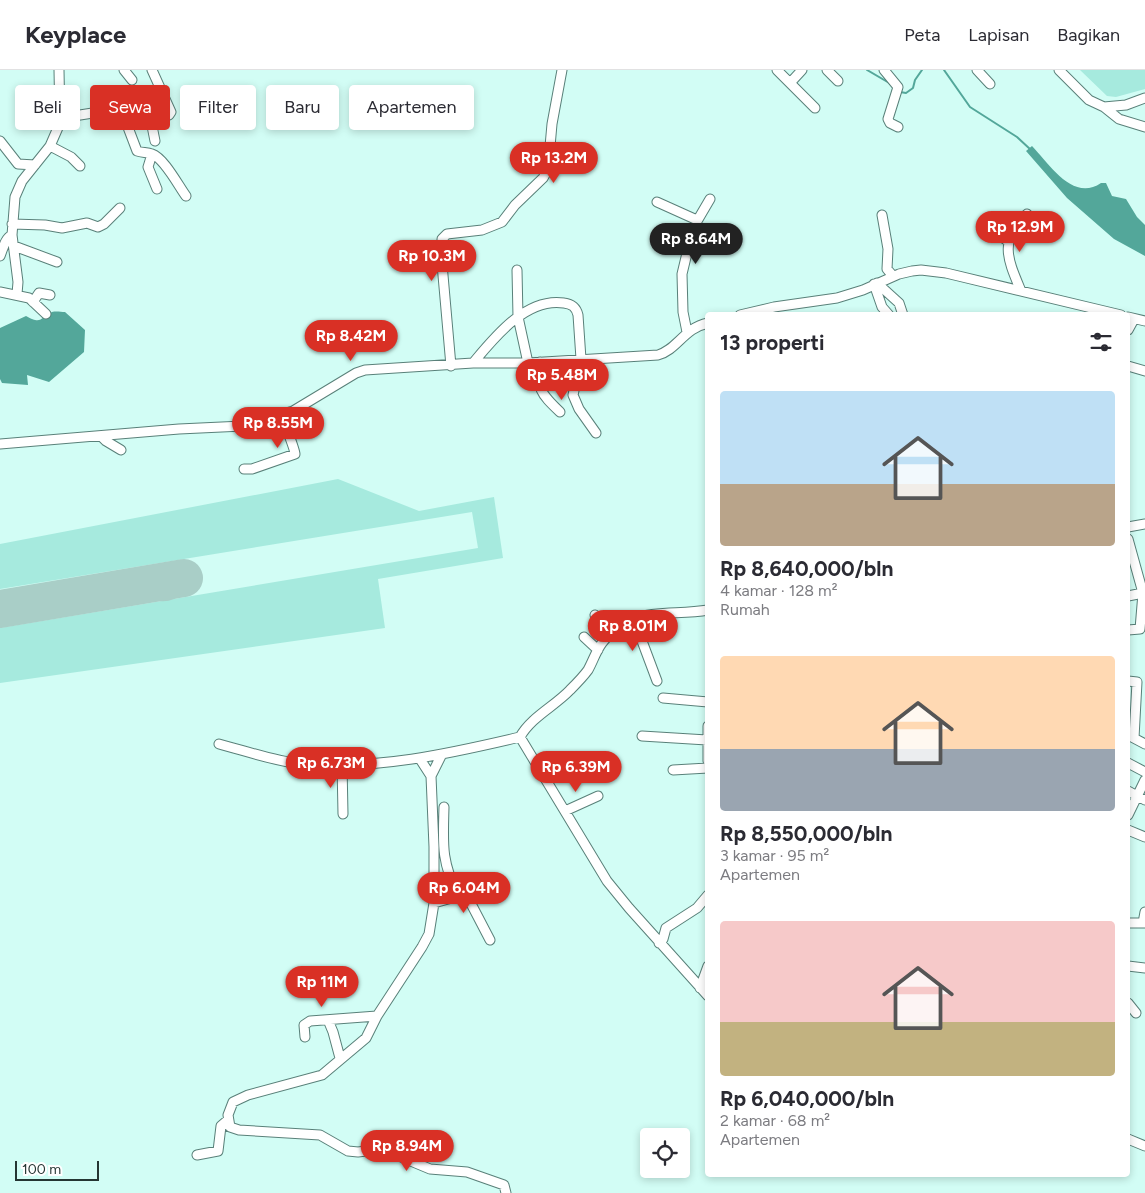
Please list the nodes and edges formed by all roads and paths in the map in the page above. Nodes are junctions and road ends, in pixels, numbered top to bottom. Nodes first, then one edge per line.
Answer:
1 (59, 70) edge
2 (124, 70) edge
3 (152, 70) edge
4 (562, 70) edge
5 (777, 70) edge
6 (802, 70) edge
7 (827, 70) edge
8 (884, 70) edge
9 (977, 70) edge
10 (1059, 70) edge
11 (132, 80) dead end
12 (838, 81) dead end
13 (790, 83) junction
14 (990, 84) dead end
15 (60, 85) edge
16 (159, 85) edge
17 (1145, 98) edge
18 (1104, 107) junction
19 (815, 108) dead end
20 (898, 126) dead end
21 (1145, 127) edge
22 (56, 130) edge
23 (128, 130) edge
24 (151, 130) edge
25 (155, 140) dead end
26 (0, 141) edge
27 (50, 146) junction
28 (152, 154) junction
29 (35, 165) junction
30 (80, 166) dead end
31 (157, 189) dead end
32 (186, 196) dead end
33 (710, 199) dead end
34 (657, 202) dead end
35 (120, 208) dead end
36 (882, 214) dead end
37 (1027, 214) dead end
38 (697, 220) junction
39 (12, 224) junction
40 (988, 227) dead end
41 (0, 232) edge
42 (11, 236) junction
43 (1009, 242) junction
44 (14, 246) junction
45 (0, 256) edge
46 (56, 262) dead end
47 (517, 270) dead end
48 (894, 276) junction
49 (875, 283) junction
50 (1020, 291) junction
51 (0, 292) edge
52 (16, 294) junction
53 (50, 295) dead end
54 (34, 302) junction
55 (753, 312) edge
56 (886, 312) edge
57 (902, 312) edge
58 (1108, 312) edge
59 (46, 314) dead end
60 (518, 317) junction
61 (1131, 318) edge
62 (1145, 321) edge
63 (705, 323) edge
64 (687, 332) junction
65 (581, 359) junction
66 (540, 362) junction
67 (473, 363) junction
68 (528, 363) junction
69 (451, 366) junction
70 (1130, 367) edge
71 (1145, 371) edge
72 (560, 412) dead end
73 (282, 415) junction
74 (596, 433) dead end
75 (101, 436) junction
76 (0, 444) edge
77 (121, 450) dead end
78 (244, 469) dead end
79 (1145, 524) edge
80 (1130, 527) edge
81 (1130, 552) edge
82 (1132, 564) edge
83 (1143, 593) junction
84 (1130, 596) edge
85 (1144, 607) edge
86 (705, 610) edge
87 (595, 614) dead end
88 (640, 616) junction
89 (1130, 630) edge
90 (610, 634) junction
91 (584, 638) dead end
92 (598, 650) junction
93 (657, 681) dead end
94 (1130, 681) edge
95 (663, 698) dead end
96 (705, 702) edge
97 (1136, 710) junction
98 (1145, 714) edge
99 (642, 736) dead end
100 (520, 737) junction
101 (1131, 737) edge
102 (705, 743) edge
103 (219, 744) dead end
104 (1145, 744) edge
105 (442, 754) junction
106 (420, 759) junction
107 (342, 764) junction
108 (1130, 764) edge
109 (705, 768) edge
110 (673, 770) dead end
111 (1145, 772) edge
112 (431, 776) junction
113 (1145, 780) edge
114 (598, 796) dead end
115 (1141, 798) edge
116 (444, 807) dead end
117 (565, 811) junction
118 (1130, 812) edge
119 (343, 814) dead end
120 (1130, 831) edge
121 (1145, 837) edge
122 (438, 847) junction
123 (458, 896) junction
124 (705, 899) edge
125 (434, 903) junction
126 (1145, 912) edge
127 (1130, 923) edge
128 (1144, 923) edge
129 (490, 940) dead end
130 (659, 942) junction
131 (1130, 966) edge
132 (1145, 968) edge
133 (705, 974) edge
134 (700, 988) junction
135 (705, 993) edge
136 (1130, 1006) edge
137 (1136, 1013) dead end
138 (377, 1016) junction
139 (328, 1020) junction
140 (305, 1037) dead end
141 (340, 1058) junction
142 (228, 1120) junction
143 (1130, 1140) edge
144 (1145, 1146) edge
145 (197, 1155) dead end
146 (506, 1193) edge

1 - 15 street
2 - 11 street
3 - 16 street
4 - 69 street
5 - 13 street
6 - 13 street
7 - 12 street
8 - 20 street
9 - 14 street
10 - 18 street
13 - 19 street
17 - 18 street
18 - 21 street
22 - 27 street
23 - 28 street
24 - 25 street
26 - 29 street
27 - 29 street
27 - 30 street
28 - 31 street
28 - 32 street
29 - 39 street
33 - 38 street
34 - 38 street
35 - 39 street
36 - 48 street
37 - 43 street
38 - 64 street
39 - 42 street
40 - 43 street
41 - 42 street
42 - 44 street
42 - 45 street
43 - 50 street
44 - 46 street
44 - 52 street
47 - 60 street
48 - 49 street
48 - 50 street
49 - 55 street
49 - 56 street
49 - 57 street
50 - 58 street
51 - 52 street
52 - 54 street
53 - 54 street
54 - 59 street
60 - 65 street
60 - 67 street
60 - 68 street
61 - 62 street
63 - 64 street
64 - 65 street
65 - 66 street
65 - 74 street
66 - 68 street
66 - 72 street
67 - 68 street
67 - 69 street
69 - 73 street
70 - 71 street
73 - 75 street
73 - 78 street
75 - 76 street
75 - 77 street
79 - 80 street
81 - 82 street
82 - 83 street
83 - 84 street
83 - 85 street
85 - 89 street
86 - 88 street
87 - 90 street
88 - 90 street
88 - 93 street
90 - 92 street
91 - 92 street
92 - 100 street
94 - 97 street
95 - 96 street
97 - 98 street
97 - 101 street
99 - 102 street
100 - 105 street
100 - 117 street
101 - 104 street
103 - 107 street
105 - 106 street
105 - 112 street
106 - 107 street
106 - 112 street
107 - 119 street
108 - 111 street
109 - 110 street
112 - 122 street
113 - 115 street
114 - 117 street
115 - 118 street
116 - 122 street
117 - 130 street
120 - 121 street
122 - 123 street
122 - 125 street
123 - 125 street
123 - 129 street
124 - 130 street
125 - 138 street
126 - 128 street
127 - 128 street
130 - 134 street
131 - 132 street
133 - 134 street
134 - 135 street
136 - 137 street
138 - 139 street
138 - 141 street
139 - 140 street
139 - 141 street
141 - 142 street
142 - 145 street
142 - 146 street
143 - 144 street

